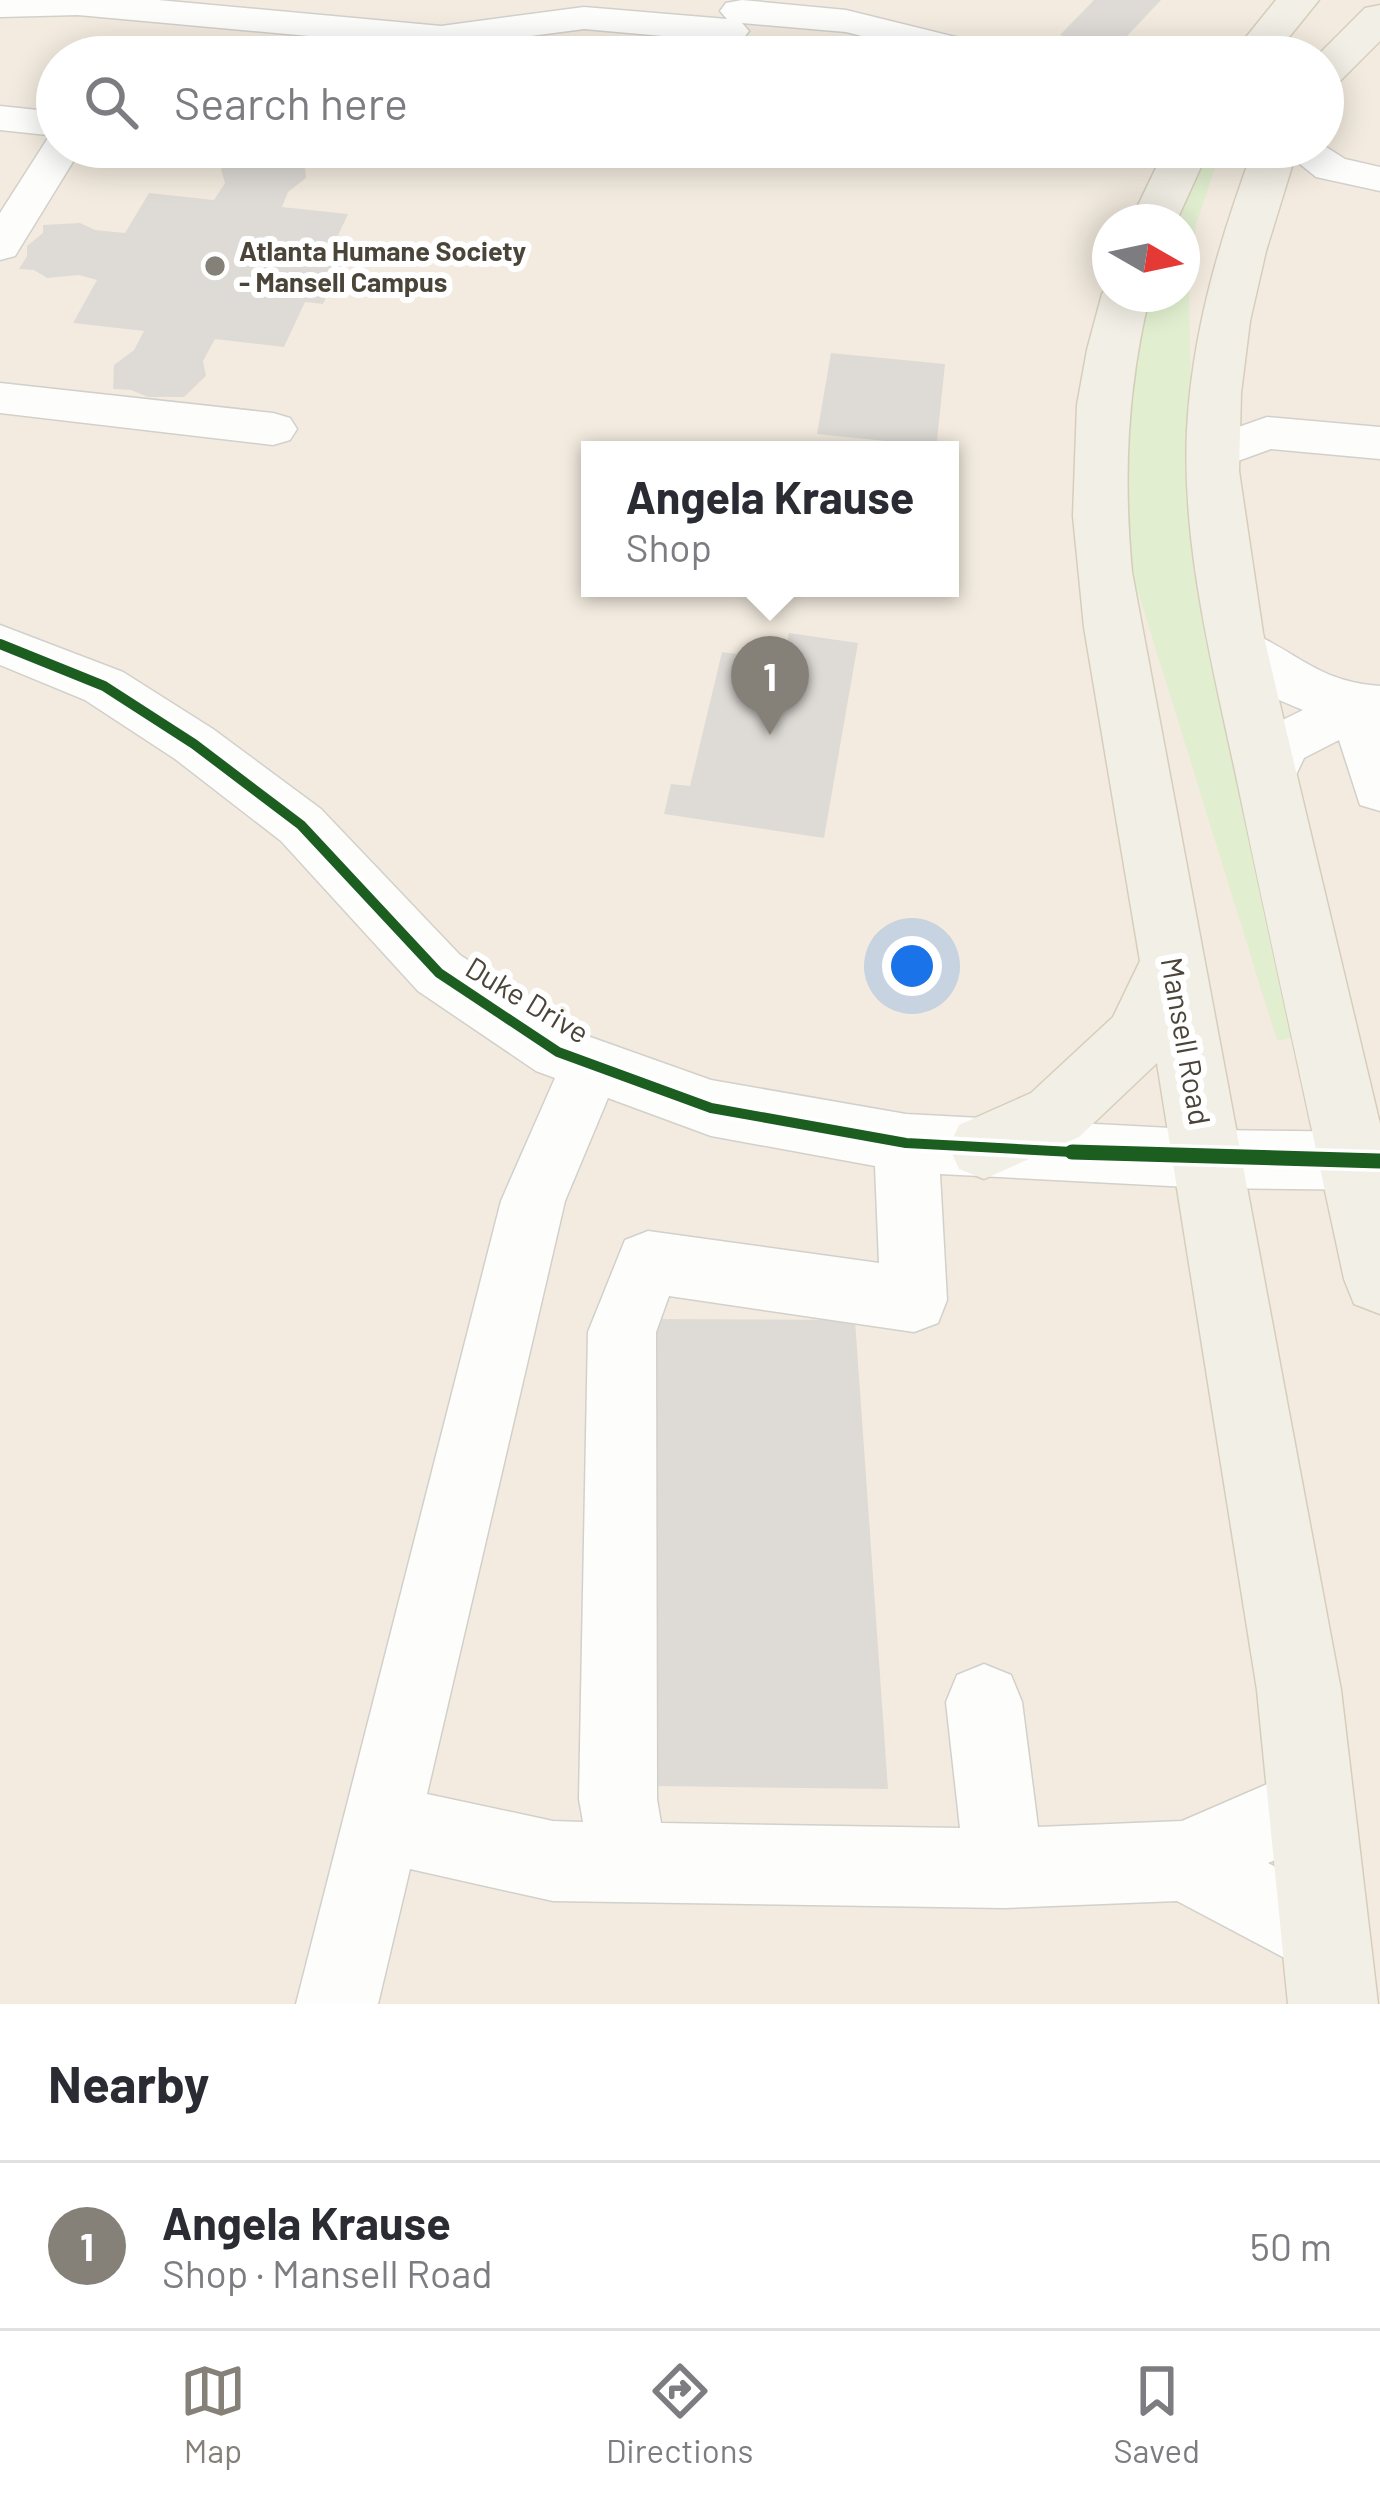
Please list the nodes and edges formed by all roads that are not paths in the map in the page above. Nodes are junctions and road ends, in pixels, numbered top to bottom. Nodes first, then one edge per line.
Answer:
1 (1298, 0) edge
2 (80, 2) edge
3 (0, 6) edge
4 (1380, 17) edge
5 (735, 25) edge
6 (888, 29) edge
7 (420, 36) edge
8 (454, 36) edge
9 (1268, 36) edge
10 (1344, 53) edge
11 (0, 118) edge
12 (36, 122) edge
13 (1344, 146) edge
14 (1380, 154) edge
15 (49, 168) edge
16 (1178, 168) edge
17 (1268, 168) edge
18 (1331, 168) edge
19 (1380, 179) edge
20 (1161, 204) edge
21 (0, 247) edge
22 (1122, 312) edge
23 (0, 398) edge
24 (272, 429) dead end
25 (1380, 443) edge
26 (1214, 454) junction
27 (0, 644) edge
28 (1238, 647) junction
29 (1369, 707) edge
30 (1267, 781) junction
31 (1379, 781) edge
32 (1172, 963) junction
33 (592, 1064) junction
34 (906, 1143) junction
35 (984, 1147) junction
36 (1208, 1160) junction
37 (1367, 1161) edge
38 (1380, 1279) edge
39 (984, 1702) dead end
40 (1311, 1804) junction
41 (382, 1823) junction
42 (1184, 1861) junction
43 (629, 1862) junction
44 (1004, 1868) junction
45 (1329, 1971) edge
46 (338, 2004) edge

1 - 9 main road
2 - 3 street
2 - 7 street
4 - 10 main road
5 - 6 street
5 - 8 street
11 - 12 street
13 - 14 street
15 - 21 street
16 - 20 main road
17 - 26 main road
18 - 19 street
22 - 32 main road, Mansell Road
23 - 24 street
25 - 26 street
26 - 28 main road
27 - 33 street, Duke Drive
28 - 29 street
28 - 30 main road
29 - 30 street
29 - 31 street
30 - 37 main road
32 - 35 main road
32 - 36 main road, Mansell Road
33 - 34 street, Duke Drive
33 - 41 street
34 - 35 street, Duke Drive
34 - 43 street
35 - 36 street, Duke Drive
36 - 37 street, Duke Drive
36 - 40 main road, Mansell Road
37 - 38 main road
39 - 44 street
40 - 42 street
40 - 45 main road, Mansell Road
41 - 43 street
41 - 46 street
42 - 44 street
42 - 45 street
43 - 44 street

